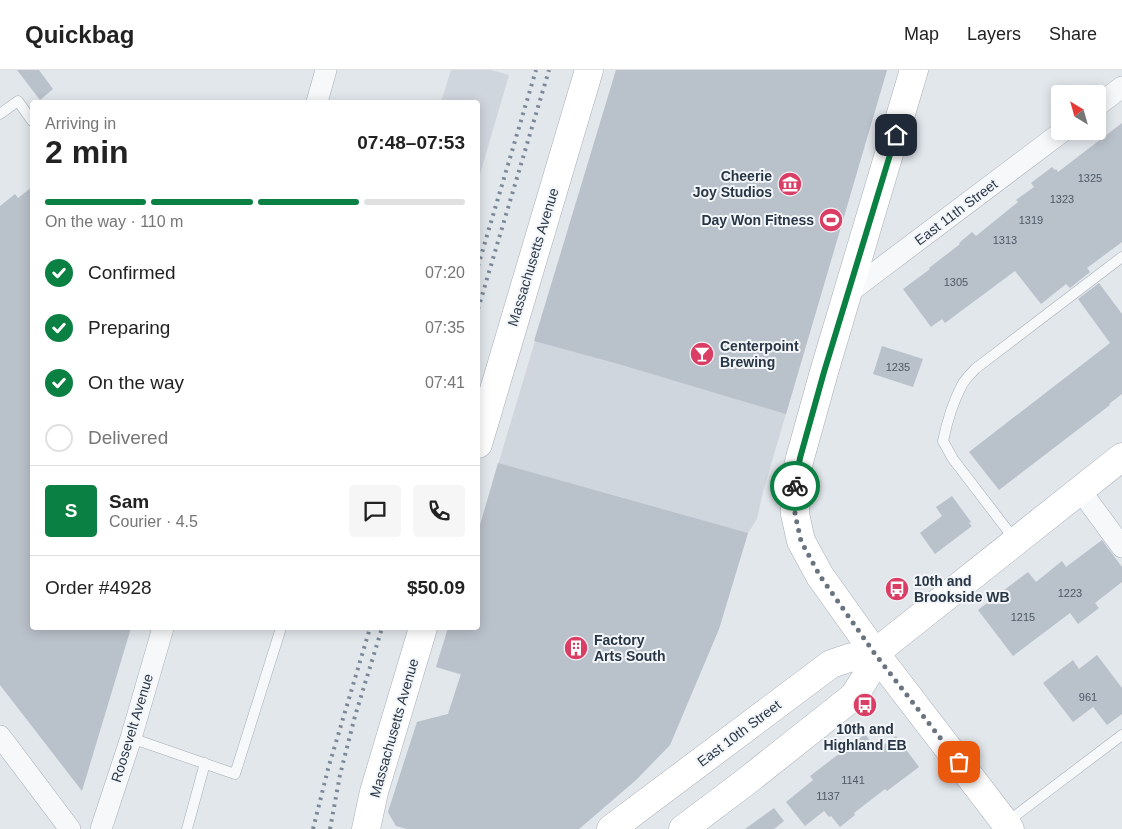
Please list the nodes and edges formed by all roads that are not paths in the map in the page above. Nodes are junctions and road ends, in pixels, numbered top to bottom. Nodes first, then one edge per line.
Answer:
1 (326, 70) edge
2 (589, 70) edge
3 (914, 70) edge
4 (1122, 87) edge
5 (1106, 99) edge
6 (318, 100) edge
7 (0, 114) edge
8 (30, 118) edge
9 (1051, 140) edge
10 (1122, 257) edge
11 (848, 293) junction
12 (480, 437) edge
13 (1122, 456) edge
14 (1080, 490) junction
15 (1016, 541) junction
16 (1122, 547) edge
17 (162, 630) edge
18 (280, 630) edge
19 (422, 630) edge
20 (875, 654) junction
21 (1122, 735) edge
22 (0, 736) edge
23 (131, 738) junction
24 (205, 764) junction
25 (1004, 827) edge
26 (70, 829) edge
27 (101, 829) edge
28 (187, 829) edge
29 (366, 829) edge
30 (611, 829) edge
31 (683, 829) edge

1 - 6 street
2 - 12 street, Massachusetts Avenue
3 - 11 street
4 - 5 street
7 - 8 lane
9 - 11 street, East 11th Street
10 - 15 lane
11 - 20 street
13 - 14 street
14 - 15 street
14 - 16 street
15 - 20 street
17 - 23 street, Roosevelt Avenue
18 - 24 lane
19 - 29 street, Massachusetts Avenue
20 - 25 street
20 - 30 street, East 10th Street
20 - 31 street
21 - 25 lane
22 - 26 street
23 - 24 lane
23 - 27 street, Roosevelt Avenue
24 - 28 lane

